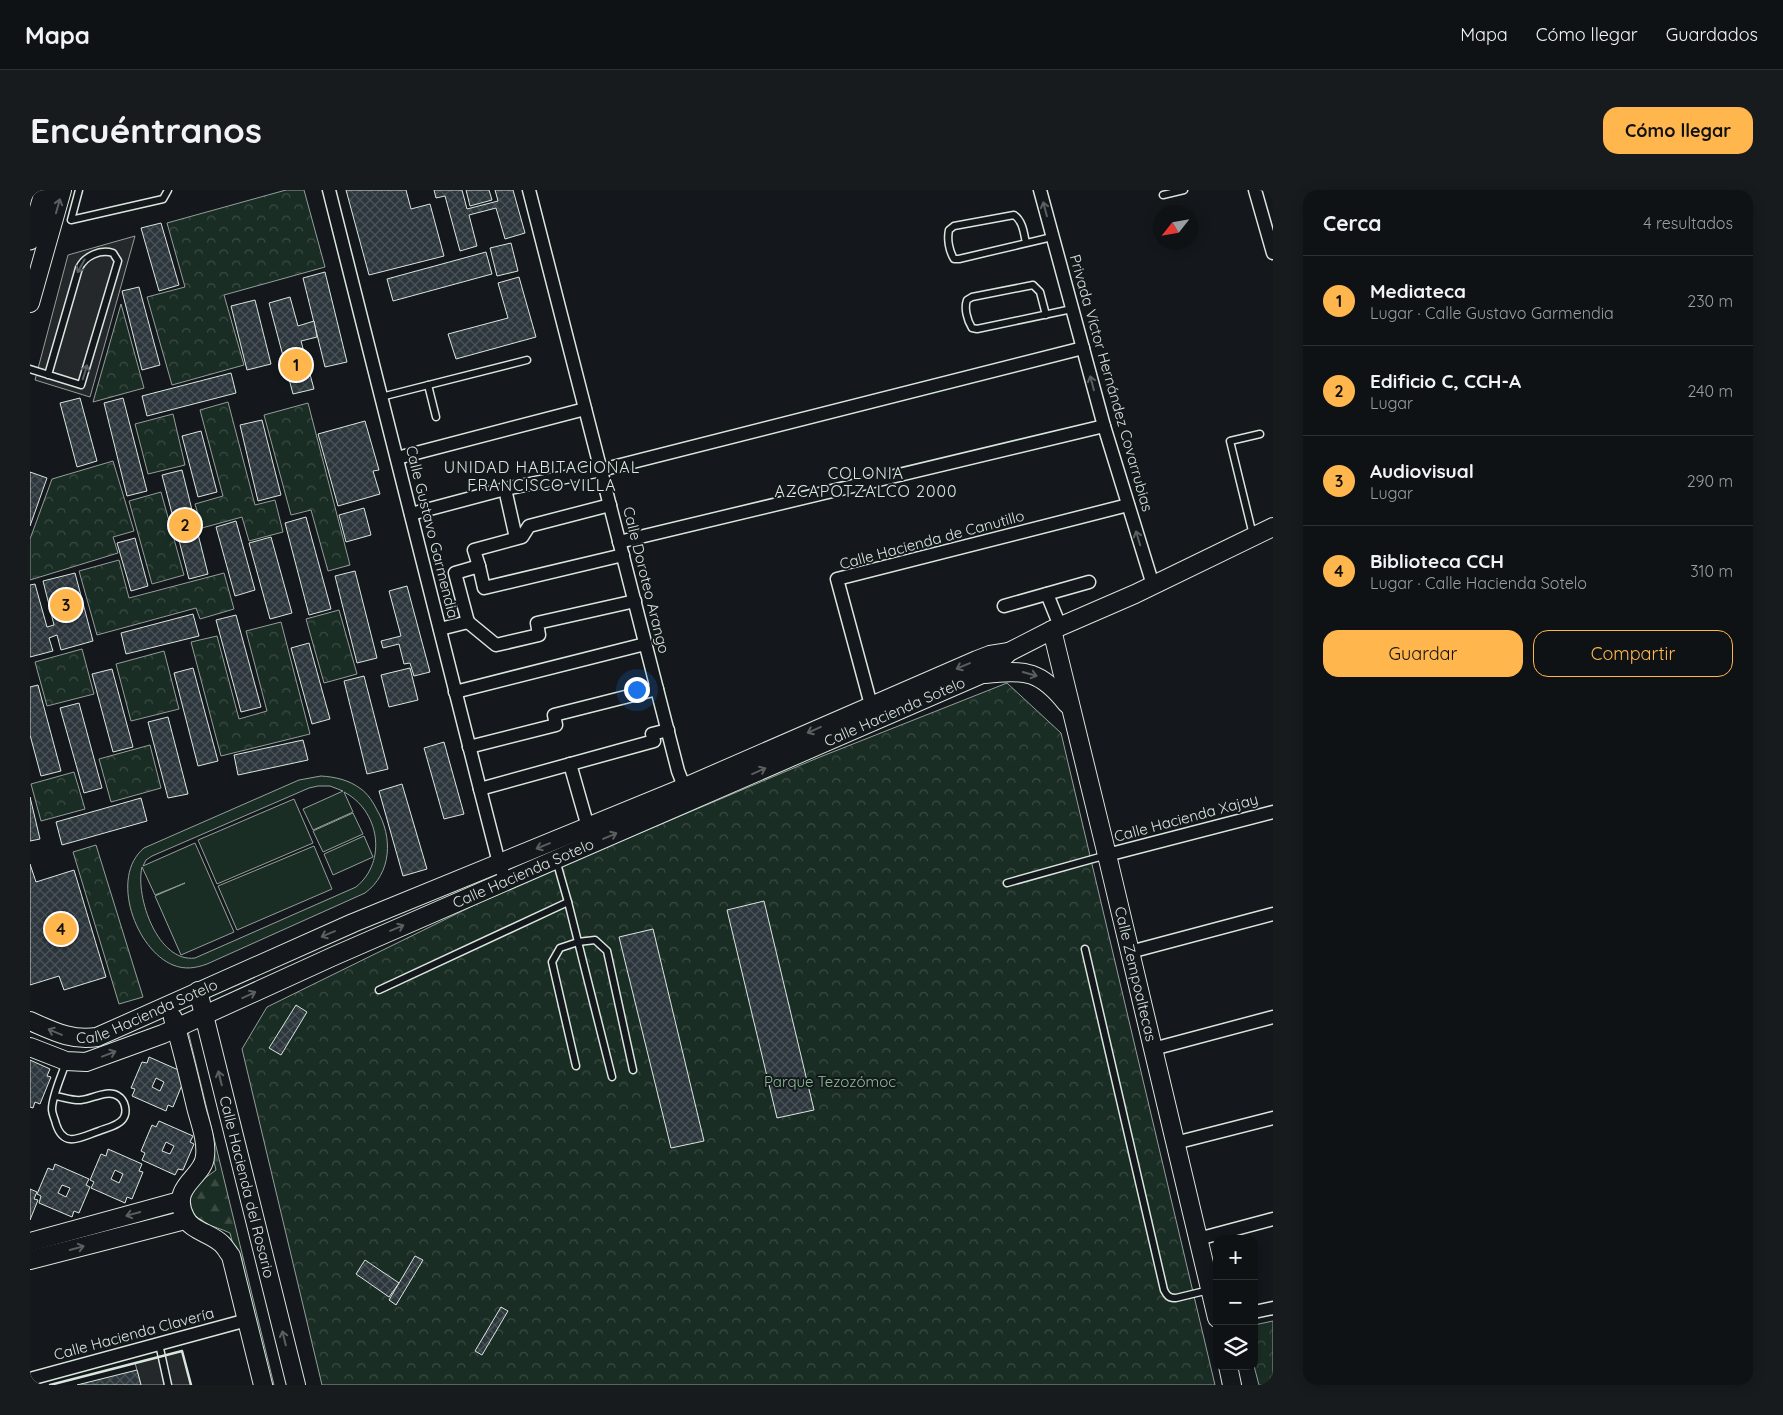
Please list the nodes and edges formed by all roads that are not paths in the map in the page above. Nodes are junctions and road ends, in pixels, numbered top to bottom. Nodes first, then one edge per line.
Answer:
1 (45, 190) edge
2 (62, 190) edge
3 (79, 190) edge
4 (168, 190) edge
5 (329, 190) edge
6 (529, 190) edge
7 (1040, 190) edge
8 (1184, 190) edge
9 (1255, 190) edge
10 (1163, 195) dead end
11 (1052, 237) junction
12 (30, 240) edge
13 (1026, 244) junction
14 (1273, 253) edge
15 (30, 303) edge
16 (1072, 309) junction
17 (1046, 315) junction
18 (1082, 348) junction
19 (527, 360) dead end
20 (30, 369) edge
21 (48, 374) junction
22 (428, 385) junction
23 (381, 397) junction
24 (585, 409) junction
25 (436, 417) dead end
26 (1104, 426) junction
27 (1260, 434) dead end
28 (397, 458) junction
29 (601, 470) junction
30 (505, 489) junction
31 (610, 505) junction
32 (1128, 505) junction
33 (411, 514) junction
34 (1273, 527) edge
35 (1253, 536) junction
36 (516, 538) junction
37 (619, 542) junction
38 (623, 555) junction
39 (479, 566) junction
40 (1089, 582) dead end
41 (1153, 585) junction
42 (1047, 594) junction
43 (635, 601) junction
44 (1004, 606) dead end
45 (468, 622) junction
46 (1056, 628) junction
47 (440, 629) junction
48 (646, 644) junction
49 (1009, 652) junction
50 (982, 674) junction
51 (657, 689) junction
52 (455, 692) junction
53 (871, 705) junction
54 (1070, 708) junction
55 (668, 730) junction
56 (469, 747) junction
57 (570, 764) junction
58 (480, 789) junction
59 (687, 794) junction
60 (1273, 812) edge
61 (588, 827) junction
62 (1107, 855) junction
63 (556, 859) junction
64 (499, 864) junction
65 (506, 881) junction
66 (1007, 883) dead end
67 (568, 902) junction
68 (1273, 914) edge
69 (578, 942) junction
70 (1085, 949) dead end
71 (1130, 952) junction
72 (379, 990) dead end
73 (198, 991) junction
74 (169, 1005) junction
75 (205, 1015) junction
76 (1273, 1017) edge
77 (30, 1021) edge
78 (176, 1028) junction
79 (30, 1047) edge
80 (1153, 1049) junction
81 (66, 1061) junction
82 (576, 1066) dead end
83 (633, 1070) dead end
84 (612, 1077) dead end
85 (55, 1096) junction
86 (1273, 1118) edge
87 (1175, 1143) junction
88 (180, 1201) junction
89 (1273, 1219) edge
90 (185, 1220) junction
91 (1198, 1239) junction
92 (30, 1242) edge
93 (30, 1260) edge
94 (1210, 1290) junction
95 (1213, 1302) edge
96 (1273, 1308) edge
97 (1258, 1311) edge
98 (247, 1320) junction
99 (158, 1344) junction
100 (1229, 1370) edge
101 (30, 1379) edge
102 (168, 1385) edge
103 (264, 1385) edge
104 (296, 1385) edge
105 (1232, 1385) edge

1 - 12 main road
15 -> 2 street
3 - 4 lane
5 - 23 street, Calle Gustavo Garmendia
6 - 24 street, Calle Doroteo Arango
11 -> 7 street, Privada Víctor Hernández Covarrubias
8 - 10 lane
9 - 14 street
11 - 13 lane
11 - 16 street, Privada Víctor Hernández Covarrubias
13 - 13 lane
16 - 17 lane
16 - 18 street, Privada Víctor Hernández Covarrubias
17 - 17 lane
26 -> 18 street, Privada Víctor Hernández Covarrubias
18 - 29 street
19 - 22 lane
20 - 21 lane
21 -> 21 lane
22 - 23 lane
22 - 25 lane
23 - 28 street, Calle Gustavo Garmendia
24 - 28 street
24 - 29 street, Calle Doroteo Arango
26 - 32 street, Privada Víctor Hernández Covarrubias
26 - 37 street
27 - 35 lane
28 - 33 street, Calle Gustavo Garmendia
29 - 30 street
29 - 31 street, Calle Doroteo Arango
30 - 33 street
30 - 36 street
31 - 36 street
31 - 37 street, Calle Doroteo Arango
41 -> 32 street, Privada Víctor Hernández Covarrubias
32 - 53 street, Calle Hacienda de Canutillo
33 - 47 street, Calle Gustavo Garmendia
34 - 35 street, Calle Hacienda Sotelo
35 - 41 street, Calle Hacienda Sotelo
36 - 39 street
37 - 38 street, Calle Doroteo Arango
38 - 39 street
38 - 43 street, Calle Doroteo Arango
39 - 45 street
40 - 42 street
41 - 46 street, Calle Hacienda Sotelo
42 - 44 street
42 - 46 street
43 - 45 street
43 - 48 street, Calle Doroteo Arango
45 - 47 street
46 - 49 street, Calle Hacienda Sotelo
46 - 54 street, Calle Zempoaltecas
47 - 52 street, Calle Gustavo Garmendia
48 - 51 street, Calle Doroteo Arango
48 - 52 street
49 - 50 street, Calle Hacienda Sotelo
49 -> 53 street, Calle Hacienda Sotelo
50 -> 54 street
59 -> 50 street, Calle Hacienda Sotelo
51 - 55 street, Calle Doroteo Arango
51 - 56 street
52 - 56 street, Calle Gustavo Garmendia
53 -> 59 street, Calle Hacienda Sotelo
54 - 62 street, Calle Zempoaltecas
55 - 57 street
55 - 59 street, Calle Doroteo Arango
56 - 58 street, Calle Gustavo Garmendia
57 - 58 street
57 - 61 street
58 - 64 street, Calle Gustavo Garmendia
59 - 61 street, Calle Hacienda Sotelo
63 -> 59 street, Calle Hacienda Sotelo
60 - 62 street, Calle Hacienda Xajay
61 -> 64 street, Calle Hacienda Sotelo
62 - 66 lane
62 - 71 street, Calle Zempoaltecas
63 - 65 street, Calle Hacienda Sotelo
63 - 67 lane
64 - 65 street, Calle Gustavo Garmendia
64 -> 73 street, Calle Hacienda Sotelo
75 -> 65 street, Calle Hacienda Sotelo
67 - 69 lane
67 - 72 lane
68 - 71 street
69 - 82 lane
69 - 83 lane
69 - 84 lane
70 - 94 lane
71 - 80 street, Calle Zempoaltecas
73 - 74 street, Calle Hacienda Sotelo
73 - 75 street, Calle Hacienda del Rosario
74 -> 77 street, Calle Hacienda Sotelo
74 - 78 street, Calle Hacienda del Rosario
75 - 78 street, Calle Hacienda Sotelo
104 -> 75 street, Calle Hacienda del Rosario
76 - 80 street
81 -> 78 street, Calle Hacienda Sotelo
78 - 88 street, Calle Hacienda del Rosario
79 - 81 street, Calle Hacienda Sotelo
80 - 87 street, Calle Zempoaltecas
81 - 85 lane
85 - 85 lane
86 - 87 street
87 - 91 street, Calle Zempoaltecas
88 - 90 street
88 -> 92 street
89 - 91 street
93 -> 90 street
90 - 98 street
91 - 94 street, Calle Zempoaltecas
94 - 95 street, Calle Zempoaltecas
96 - 97 street
98 - 99 street, Calle Hacienda Clavería
98 - 103 street
99 - 101 street, Calle Hacienda Clavería
99 - 102 lane
100 - 105 street

